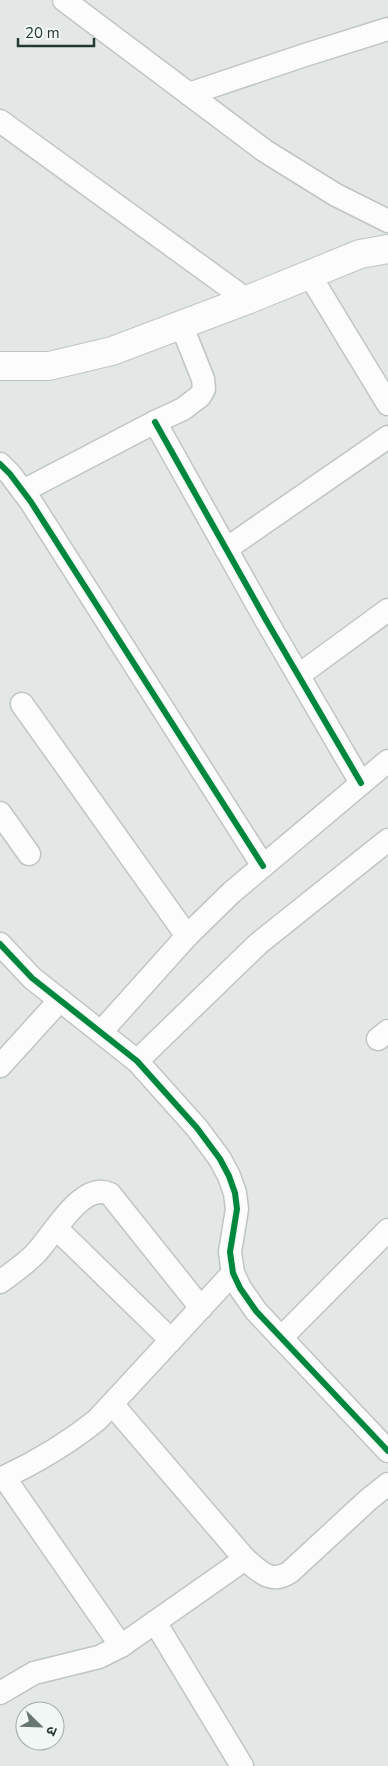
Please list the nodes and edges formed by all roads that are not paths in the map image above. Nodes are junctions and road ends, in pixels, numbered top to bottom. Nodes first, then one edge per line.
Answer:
1 (72, 2) edge
2 (388, 29) edge
3 (189, 94) junction
4 (3, 131) edge
5 (388, 221) edge
6 (388, 249) edge
7 (309, 274) junction
8 (247, 300) junction
9 (181, 324) junction
10 (2, 371) edge
11 (388, 404) edge
12 (155, 422) junction
13 (388, 437) edge
14 (0, 464) edge
15 (23, 491) junction
16 (226, 550) junction
17 (388, 610) edge
18 (299, 676) junction
19 (22, 704) dead end
20 (388, 761) edge
21 (361, 783) junction
22 (0, 813) edge
23 (388, 840) edge
24 (29, 854) dead end
25 (263, 866) junction
26 (187, 936) junction
27 (0, 944) edge
28 (60, 1000) junction
29 (101, 1032) junction
30 (137, 1062) junction
31 (0, 1066) edge
32 (56, 1228) junction
33 (388, 1230) edge
34 (233, 1273) junction
35 (0, 1282) edge
36 (201, 1308) junction
37 (281, 1338) junction
38 (172, 1340) junction
39 (112, 1404) junction
40 (388, 1451) edge
41 (2, 1478) edge
42 (388, 1484) edge
43 (245, 1559) junction
44 (154, 1622) junction
45 (121, 1646) junction
46 (0, 1693) edge
47 (242, 1766) edge

1 - 3 street
2 - 3 street
3 - 5 street
4 - 8 street
6 - 7 street
7 - 8 street
7 - 11 street
8 - 9 street
9 - 10 street
9 - 12 street
12 - 15 street
12 - 16 street
13 - 16 street
14 - 15 street
15 - 25 street
16 - 18 street
17 - 18 street
18 - 21 street
19 - 26 street
20 - 21 street
21 - 25 street
22 - 24 street
23 - 30 street
25 - 26 street
26 - 29 street
27 - 28 street
28 - 29 street
28 - 31 street
29 - 30 street
30 - 34 street
32 - 35 street
32 - 36 street
32 - 38 street
33 - 37 street
34 - 36 street
34 - 37 street
36 - 38 street
37 - 40 street
38 - 39 street
39 - 41 street
39 - 43 street
41 - 45 street
42 - 43 street
43 - 44 street
44 - 45 street
44 - 47 street
45 - 46 street

